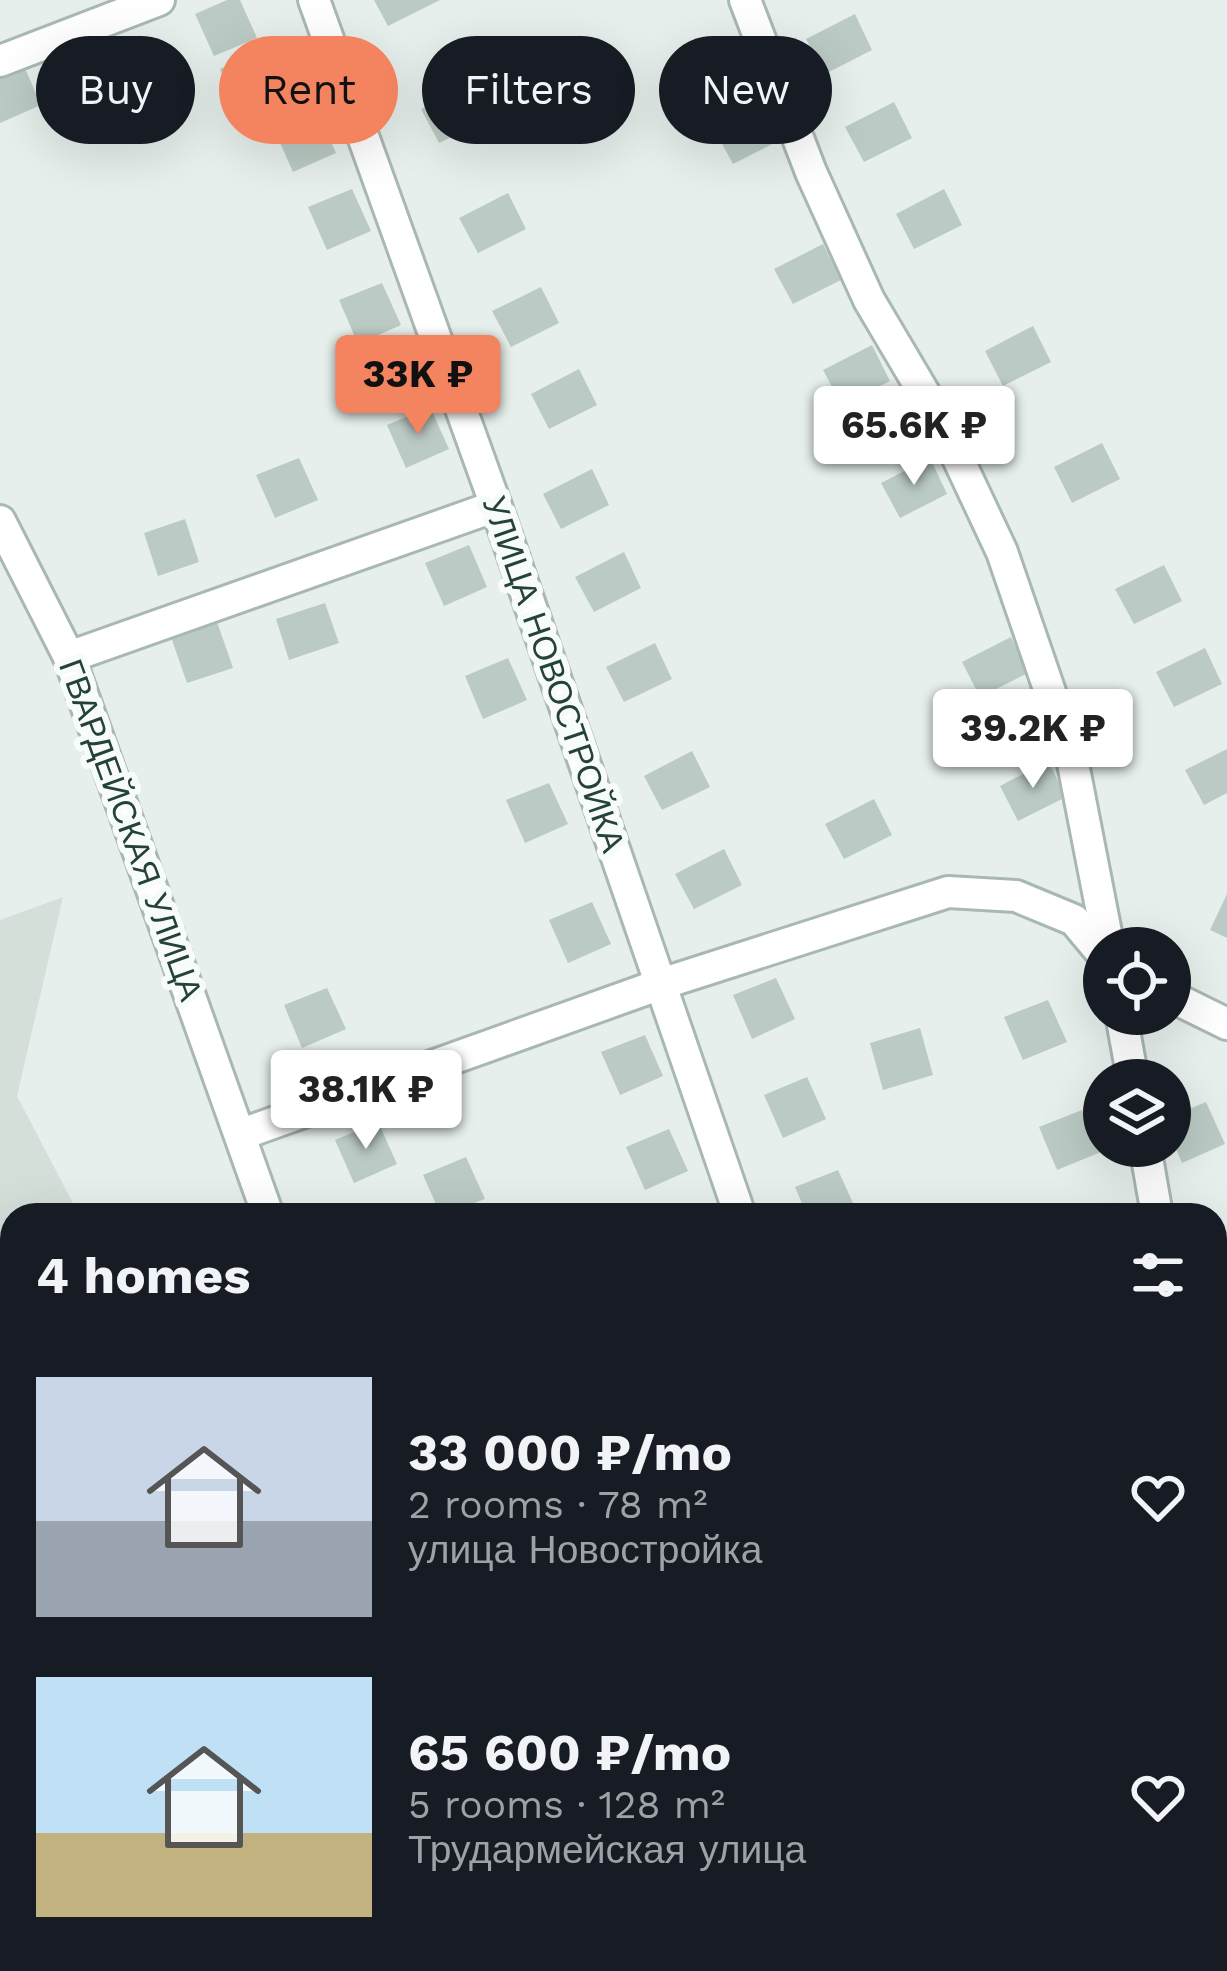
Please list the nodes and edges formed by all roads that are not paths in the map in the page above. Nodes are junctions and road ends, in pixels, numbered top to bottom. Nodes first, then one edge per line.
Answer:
1 (159, 0) edge
2 (314, 0) edge
3 (745, 0) edge
4 (0, 61) edge
5 (496, 506) junction
6 (0, 521) edge
7 (69, 657) junction
8 (1105, 927) edge
9 (1083, 931) edge
10 (661, 984) junction
11 (1191, 1006) edge
12 (1227, 1024) edge
13 (242, 1135) junction
14 (1148, 1167) edge
15 (264, 1203) edge
16 (736, 1203) edge
17 (1155, 1203) edge

1 - 4 street
2 - 5 street, УЛИЦА НОВОСТРОЙКА
3 - 8 street
5 - 7 street
5 - 10 street, УЛИЦА НОВОСТРОЙКА
6 - 7 street, ГВАРДЕЙСКАЯ УЛИЦА
7 - 13 street, ГВАРДЕЙСКАЯ УЛИЦА
9 - 10 street
10 - 13 street
10 - 16 street, УЛИЦА НОВОСТРОЙКА
11 - 12 street
13 - 15 street, ГВАРДЕЙСКАЯ УЛИЦА
14 - 17 street

